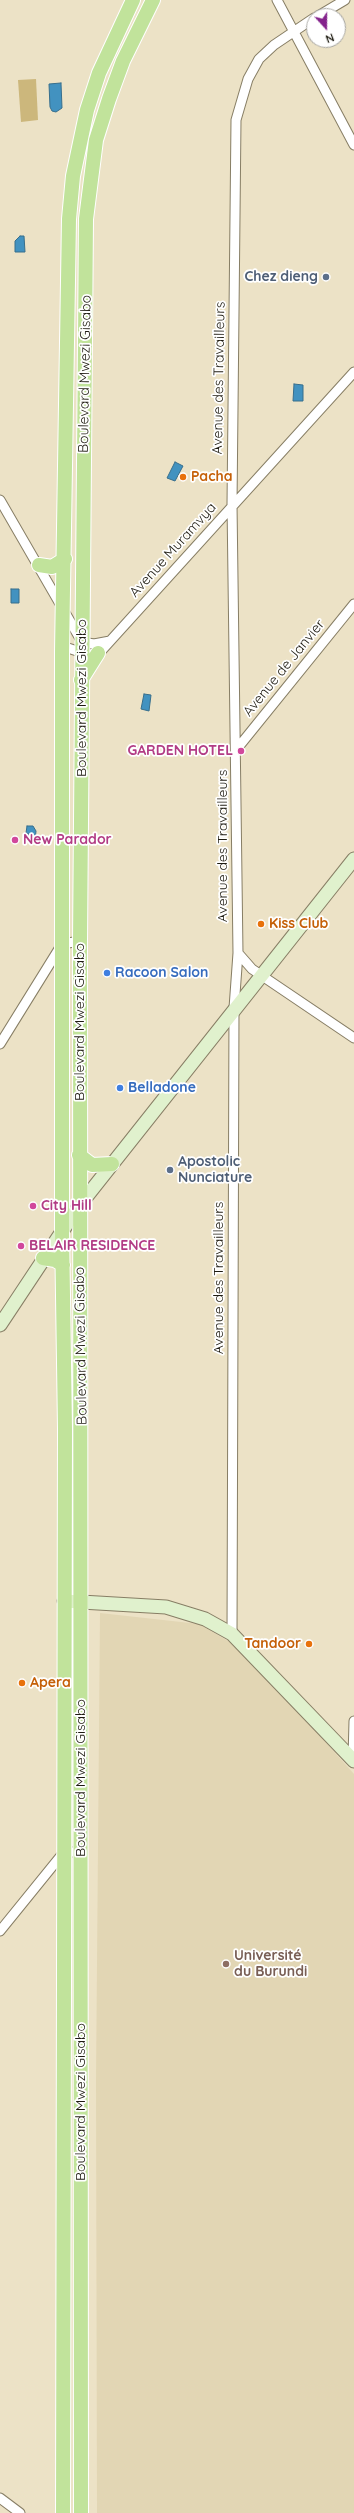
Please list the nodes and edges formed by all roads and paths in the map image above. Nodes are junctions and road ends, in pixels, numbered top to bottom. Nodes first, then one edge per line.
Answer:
1 (133, 0) edge
2 (153, 0) edge
3 (277, 0) edge
4 (345, 0) edge
5 (332, 8) edge
6 (121, 22) junction
7 (306, 23) edge
8 (139, 29) junction
9 (293, 31) junction
10 (354, 145) edge
11 (67, 360) junction
12 (85, 360) junction
13 (354, 372) edge
14 (0, 500) edge
15 (232, 504) junction
16 (65, 559) junction
17 (39, 565) junction
18 (354, 604) edge
19 (63, 610) junction
20 (110, 641) junction
21 (62, 646) junction
22 (82, 647) junction
23 (98, 653) junction
24 (80, 680) junction
25 (236, 750) junction
26 (354, 859) edge
27 (80, 941) junction
28 (62, 944) junction
29 (238, 953) junction
30 (261, 974) junction
31 (234, 1008) junction
32 (354, 1038) edge
33 (0, 1044) edge
34 (79, 1155) junction
35 (112, 1164) junction
36 (79, 1206) junction
37 (62, 1229) junction
38 (43, 1258) junction
39 (62, 1265) junction
40 (0, 1325) edge
41 (65, 1429) junction
42 (82, 1429) junction
43 (64, 1601) junction
44 (82, 1601) junction
45 (232, 1634) junction
46 (354, 1721) edge
47 (353, 1760) edge
48 (64, 1852) junction
49 (81, 1852) junction
50 (0, 1931) edge
51 (63, 2092) junction
52 (81, 2093) junction
53 (0, 2498) edge
54 (20, 2513) edge
55 (63, 2513) edge
56 (81, 2513) edge

1 - 6 main road, Boulevard Mwezi Gisabo
2 - 8 main road, Boulevard Mwezi Gisabo
3 - 9 street
4 - 5 street
6 - 8 main road
6 - 11 main road, Boulevard Mwezi Gisabo
7 - 9 street, Avenue des Travailleurs
8 - 12 main road, Boulevard Mwezi Gisabo
9 - 10 street
9 - 15 street, Avenue des Travailleurs
11 - 12 main road
11 - 16 main road, Boulevard Mwezi Gisabo
12 - 22 main road, Boulevard Mwezi Gisabo
13 - 15 street, Avenue Muramvya
14 - 17 street
15 - 20 street, Avenue Muramvya
15 - 25 street, Avenue des Travailleurs
16 - 17 main road
16 - 19 main road, Boulevard Mwezi Gisabo
17 - 19 street
18 - 25 street, Avenue de Janvier
19 - 21 main road, Boulevard Mwezi Gisabo
19 - 22 street
20 - 22 street
20 - 23 street, Avenue Muramvya
21 - 22 street
21 - 28 main road, Boulevard Mwezi Gisabo
22 - 23 street
22 - 24 main road, Boulevard Mwezi Gisabo
23 - 24 main road
24 - 27 main road, Boulevard Mwezi Gisabo
25 - 29 street, Avenue des Travailleurs
26 - 30 street
27 - 28 street
27 - 34 main road, Boulevard Mwezi Gisabo
28 - 33 street
28 - 37 main road, Boulevard Mwezi Gisabo
29 - 30 street
29 - 31 street, Avenue des Travailleurs
30 - 31 street
30 - 32 street
31 - 35 street
31 - 45 street, Avenue des Travailleurs
34 - 35 main road
34 - 36 main road, Boulevard Mwezi Gisabo
35 - 36 street
36 - 37 street
36 - 42 main road, Boulevard Mwezi Gisabo
37 - 38 street
37 - 39 main road, Boulevard Mwezi Gisabo
38 - 39 main road
38 - 40 street
39 - 41 main road, Boulevard Mwezi Gisabo
41 - 42 main road
41 - 43 main road, Boulevard Mwezi Gisabo
42 - 44 main road, Boulevard Mwezi Gisabo
43 - 44 street
43 - 48 main road, Boulevard Mwezi Gisabo
44 - 45 street
44 - 49 main road, Boulevard Mwezi Gisabo
45 - 47 street
46 - 47 street
48 - 49 street
48 - 50 street
48 - 51 main road, Boulevard Mwezi Gisabo
49 - 52 main road, Boulevard Mwezi Gisabo
51 - 52 main road
51 - 55 main road, Boulevard Mwezi Gisabo
52 - 56 main road, Boulevard Mwezi Gisabo
53 - 54 street

